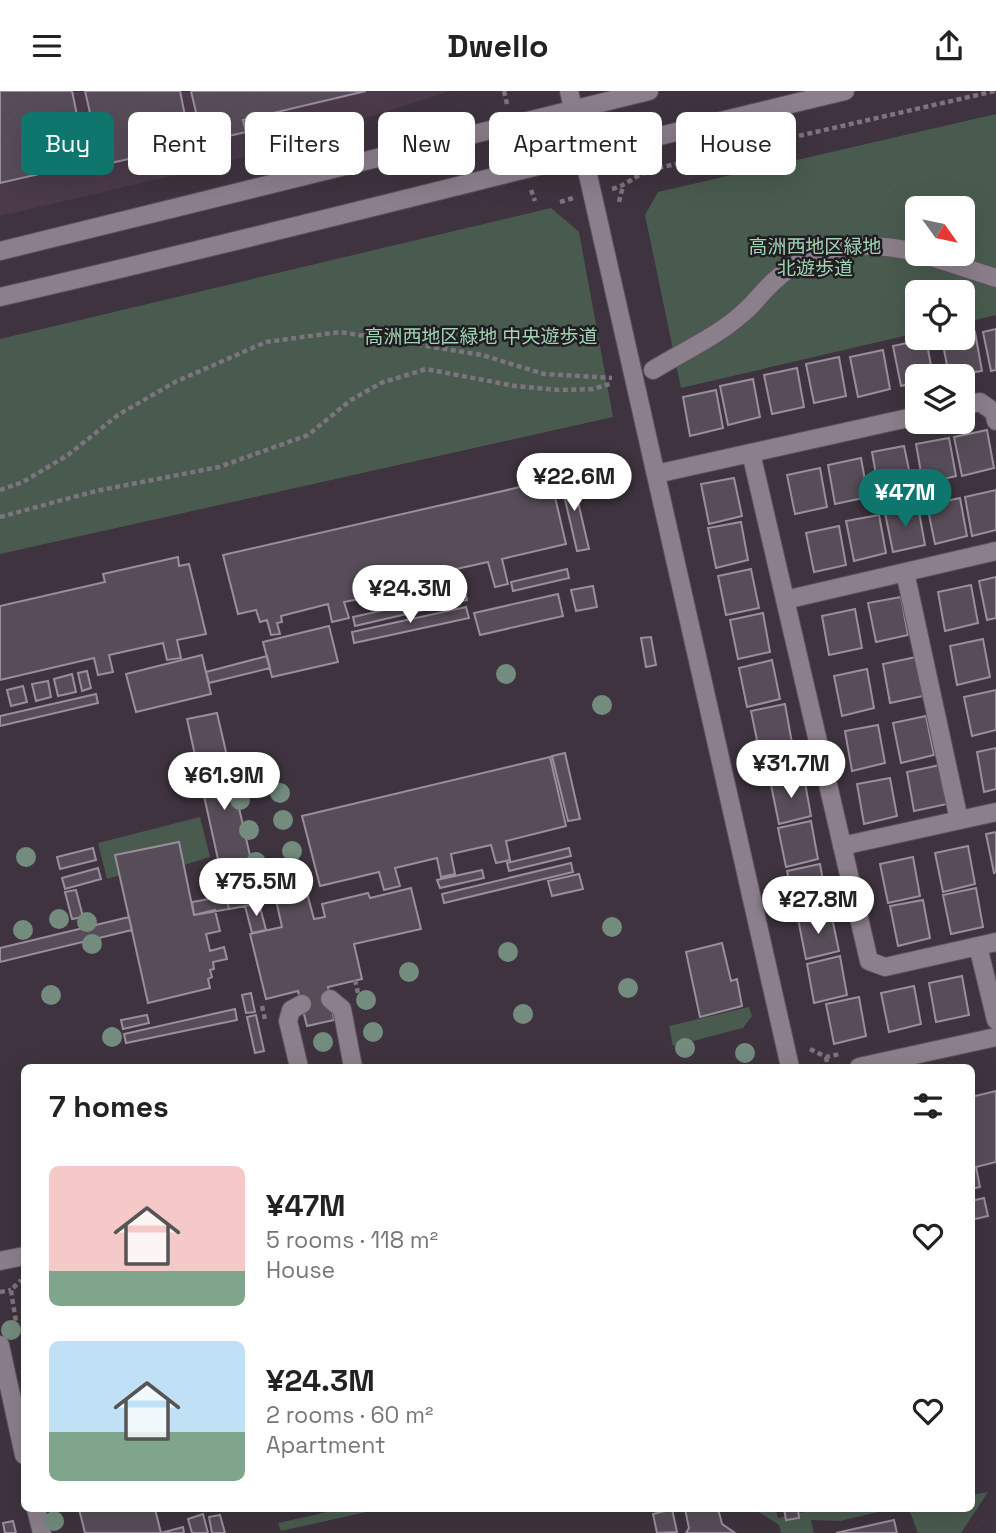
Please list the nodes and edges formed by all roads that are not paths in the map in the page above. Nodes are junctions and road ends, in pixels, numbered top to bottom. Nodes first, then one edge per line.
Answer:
1 (569, 91) edge
2 (649, 91) edge
3 (845, 91) edge
4 (573, 110) junction
5 (662, 134) edge
6 (497, 175) edge
7 (588, 175) edge
8 (905, 250) edge
9 (0, 251) edge
10 (959, 266) edge
11 (996, 278) edge
12 (0, 297) edge
13 (653, 370) dead end
14 (975, 403) edge
15 (905, 419) edge
16 (996, 421) edge
17 (751, 453) junction
18 (656, 474) junction
19 (996, 551) edge
20 (905, 572) junction
21 (785, 600) junction
22 (996, 812) edge
23 (959, 820) junction
24 (842, 846) junction
25 (987, 944) edge
26 (330, 999) dead end
27 (302, 1005) dead end
28 (996, 1020) edge
29 (996, 1037) edge
30 (854, 1060) edge
31 (298, 1064) edge
32 (353, 1064) edge
33 (789, 1064) edge
34 (21, 1257) edge
35 (0, 1261) edge
36 (0, 1345) edge
37 (21, 1441) edge
38 (37, 1512) edge
39 (42, 1533) edge

1 - 4 street
2 - 4 street
3 - 5 street
4 - 9 street
6 - 12 street
7 - 18 street
8 - 13 street
10 - 11 street
14 - 16 street
15 - 17 street
17 - 18 street
17 - 21 street
18 - 33 street
19 - 20 street
20 - 21 street
20 - 23 street
21 - 24 street
22 - 23 street
23 - 24 street
24 - 25 street
25 - 28 street
26 - 32 street
27 - 31 street
29 - 30 street
34 - 35 street
36 - 37 street
38 - 39 street

